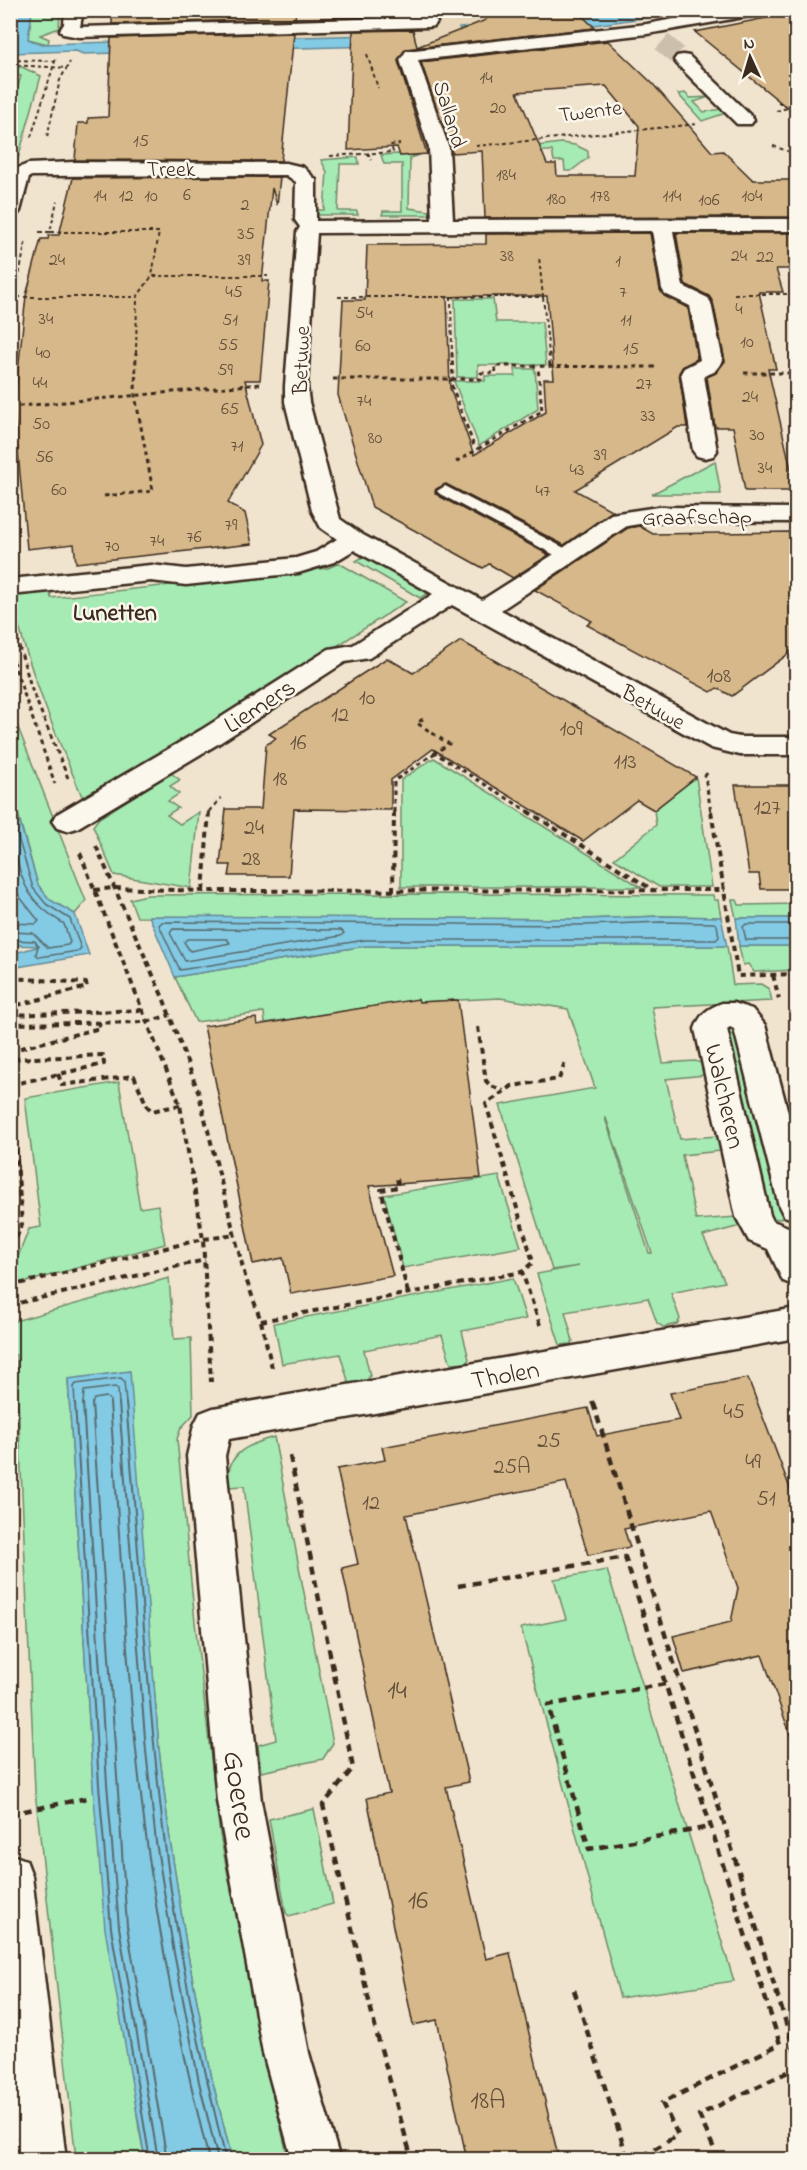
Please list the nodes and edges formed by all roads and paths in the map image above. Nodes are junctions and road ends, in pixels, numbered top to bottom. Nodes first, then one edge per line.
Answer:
1 (74, 10) edge
2 (755, 10) edge
3 (426, 16) edge
4 (647, 29) junction
5 (662, 42) tunnel mouth
6 (439, 52) junction
7 (367, 54) dead end
8 (10, 60) edge
9 (683, 60) tunnel mouth
10 (10, 65) edge
11 (53, 67) junction
12 (68, 68) dead end
13 (378, 88) dead end
14 (778, 102) dead end
15 (796, 111) edge
16 (740, 117) joint
17 (438, 145) junction
18 (773, 146) dead end
19 (368, 153) junction
20 (796, 154) edge
21 (321, 157) dead end
22 (371, 160) dead end
23 (28, 170) junction
24 (10, 211) edge
25 (661, 225) junction
26 (796, 225) edge
27 (443, 226) junction
28 (536, 226) junction
29 (311, 228) junction
30 (50, 232) dead end
31 (152, 276) junction
32 (304, 284) junction
33 (796, 294) edge
34 (690, 296) junction
35 (10, 297) edge
36 (137, 297) junction
37 (451, 297) junction
38 (543, 297) junction
39 (538, 367) junction
40 (550, 367) junction
41 (706, 368) junction
42 (453, 379) junction
43 (296, 386) junction
44 (135, 395) junction
45 (10, 406) edge
46 (478, 449) junction
47 (705, 451) dead end
48 (445, 491) joint
49 (104, 496) dead end
50 (796, 515) edge
51 (354, 540) junction
52 (568, 556) junction
53 (10, 587) edge
54 (451, 594) junction
55 (482, 611) junction
56 (10, 653) edge
57 (423, 719) dead end
58 (721, 742) junction
59 (796, 746) edge
60 (435, 753) junction
61 (221, 798) dead end
62 (67, 820) junction
63 (94, 890) junction
64 (654, 890) junction
65 (725, 890) junction
66 (203, 891) junction
67 (393, 891) junction
68 (796, 974) edge
69 (10, 978) edge
70 (10, 1007) edge
71 (144, 1010) junction
72 (10, 1015) edge
73 (170, 1015) dead end
74 (99, 1022) junction
75 (147, 1022) junction
76 (10, 1024) edge
77 (478, 1027) dead end
78 (566, 1062) dead end
79 (58, 1074) junction
80 (10, 1085) edge
81 (504, 1091) junction
82 (180, 1105) junction
83 (10, 1108) edge
84 (397, 1179) dead end
85 (796, 1206) edge
86 (789, 1232) edge
87 (236, 1235) dead end
88 (203, 1239) junction
89 (10, 1253) edge
90 (205, 1260) junction
91 (796, 1271) edge
92 (522, 1272) junction
93 (10, 1286) edge
94 (408, 1293) junction
95 (10, 1305) edge
96 (261, 1321) dead end
97 (796, 1323) edge
98 (567, 1363) junction
99 (213, 1425) junction
100 (458, 1586) dead end
101 (665, 1684) junction
102 (92, 1797) dead end
103 (10, 1814) edge
104 (710, 1827) junction
105 (10, 1876) edge
106 (574, 1990) dead end
107 (796, 2055) edge
108 (796, 2068) edge
109 (42, 2160) edge
110 (315, 2160) edge
111 (628, 2160) edge
112 (636, 2160) edge
113 (718, 2160) edge

1 - 3 street
2 - 4 street
3 - 6 street
4 - 5 street
4 - 6 street
6 - 17 street, Salland
7 - 13 path
8 - 11 path
9 - 16 street
10 - 11 path
11 - 12 path
11 - 23 path
14 - 15 path, bridge
16 - 17 path, Twente
17 - 19 path, Twente
17 - 27 street, Salland
18 - 20 path
19 - 21 path, Twente
19 - 22 path
23 - 24 street
23 - 29 street, Treek
25 - 26 street
25 - 28 street
25 - 34 street
27 - 28 street
27 - 29 street
28 - 38 path
29 - 32 street, Betuwe
30 - 31 path
31 - 32 path
31 - 36 path
32 - 37 path
32 - 43 street, Betuwe
33 - 34 path
34 - 41 street
35 - 36 path
36 - 44 path
37 - 38 path
37 - 42 path
38 - 40 path
39 - 40 path
39 - 42 path
39 - 46 path
40 - 41 path
41 - 47 street
42 - 43 path
42 - 46 path
43 - 44 path
43 - 51 street, Betuwe
44 - 45 path
44 - 49 path
46 - 48 path
48 - 52 lane
50 - 52 street, Graafschap
51 - 53 street
51 - 54 street, Betuwe
52 - 55 street, Graafschap
54 - 55 street, Betuwe
54 - 62 street, Liemers
55 - 58 street, Betuwe
56 - 62 path
57 - 60 path
58 - 59 street, Betuwe
58 - 65 path
60 - 64 path
60 - 67 path
61 - 66 path
62 - 63 path
63 - 66 path
63 - 71 path
64 - 65 path
64 - 67 path
65 - 68 path
66 - 67 path
69 - 70 path
71 - 72 path
71 - 75 path
73 - 75 path
74 - 75 path
74 - 76 path
74 - 79 path
75 - 82 path
77 - 81 path
78 - 81 path
79 - 80 path
79 - 82 path
81 - 92 path
82 - 88 path
83 - 89 path
84 - 94 path
85 - 86 street, Walcheren
86 - 91 street, Walcheren
87 - 88 path
88 - 90 path
88 - 93 path
90 - 95 path
90 - 99 path
92 - 94 path
92 - 98 path
94 - 96 path
97 - 98 street, Tholen
98 - 99 street, Tholen
98 - 107 path
99 - 110 street, Goeree
100 - 101 path
101 - 104 path
101 - 104 path
102 - 103 path
104 - 112 path
105 - 109 street
106 - 111 path
108 - 113 path

